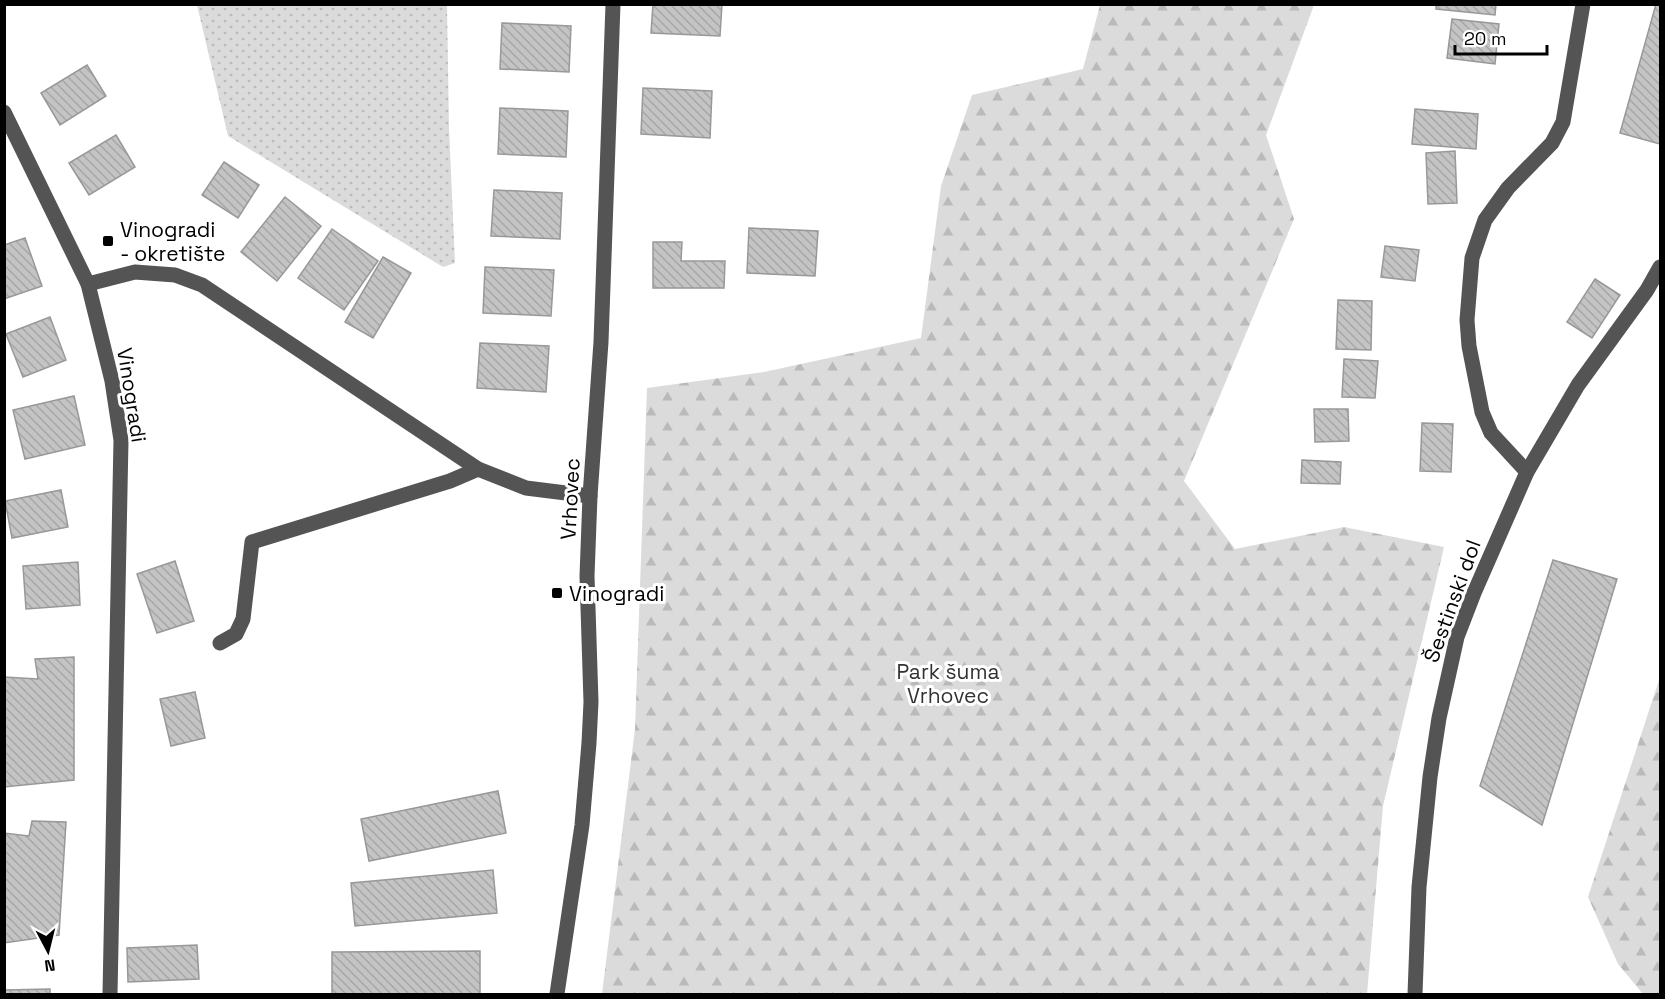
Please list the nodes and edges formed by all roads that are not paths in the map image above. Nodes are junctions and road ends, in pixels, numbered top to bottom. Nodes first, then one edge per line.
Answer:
1 (613, 4) edge
2 (1583, 4) edge
3 (4, 112) edge
4 (1660, 267) edge
5 (88, 284) junction
6 (478, 469) junction
7 (1527, 472) junction
8 (590, 495) junction
9 (220, 643) dead end
10 (110, 994) edge
11 (557, 994) edge
12 (1415, 994) edge

1 - 8 street, Vrhovec
2 - 7 street
3 - 5 street, Vinogradi
4 - 7 street, Šestinski dol
5 - 6 street
5 - 10 street, Vinogradi
6 - 8 street
6 - 9 street
7 - 12 street, Šestinski dol
8 - 11 street, Vrhovec

